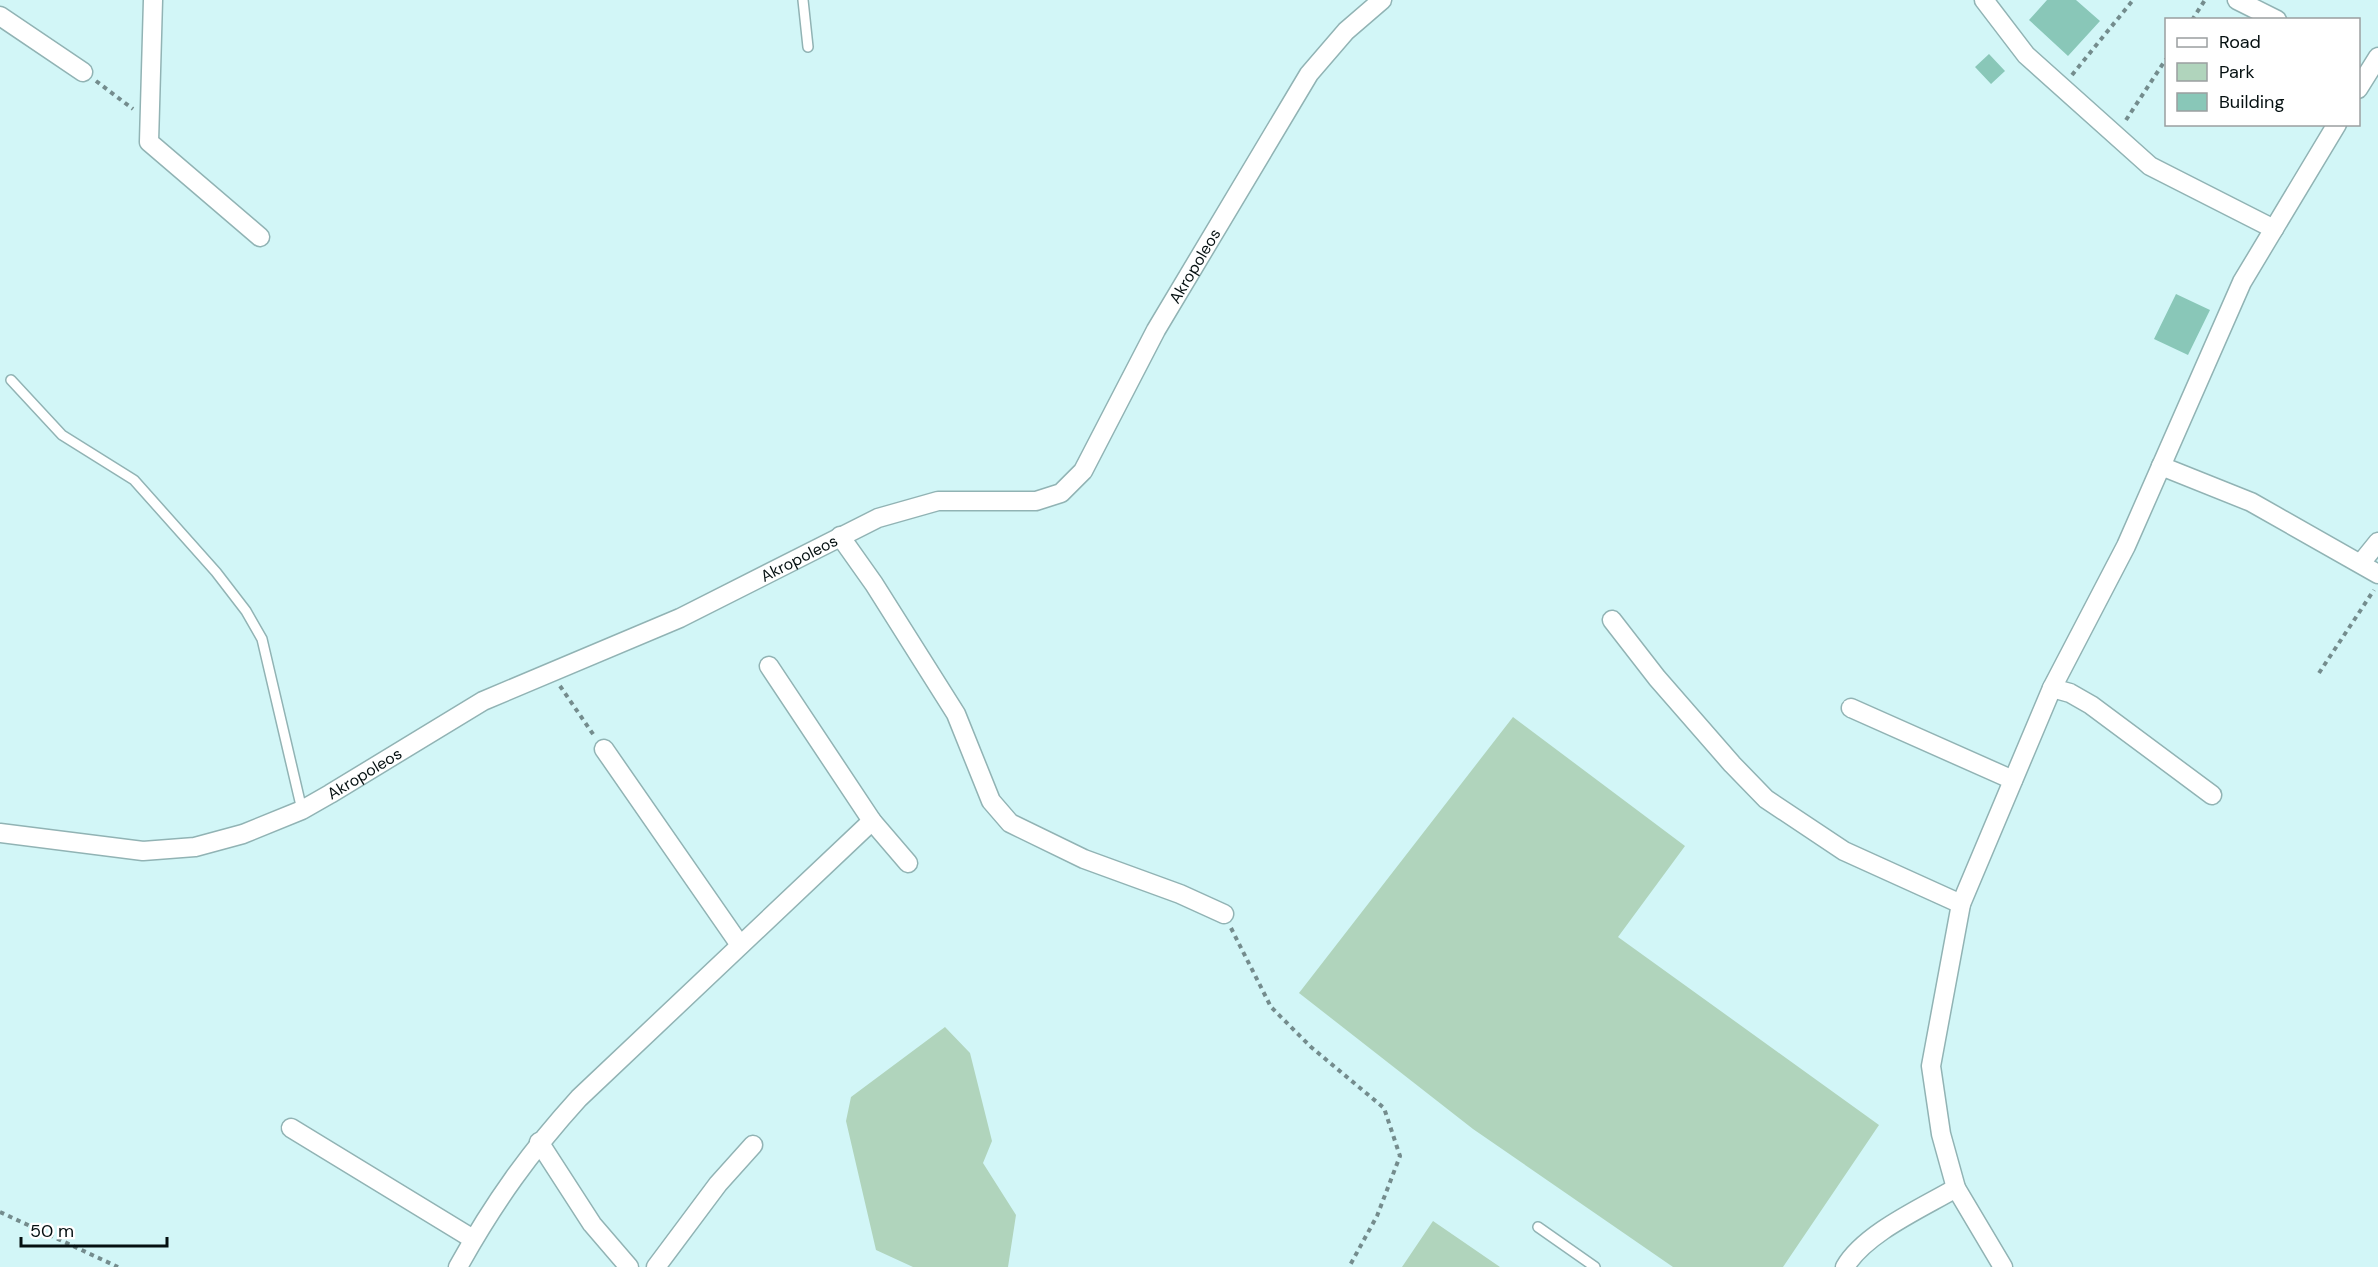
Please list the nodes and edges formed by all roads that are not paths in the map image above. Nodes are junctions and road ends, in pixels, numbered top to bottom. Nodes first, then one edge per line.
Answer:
1 (153, 0) edge
2 (803, 0) edge
3 (1382, 0) edge
4 (1984, 0) edge
5 (2237, 0) edge
6 (0, 16) edge
7 (2273, 18) edge
8 (808, 47) dead end
9 (2370, 58) edge
10 (83, 72) road end
11 (2360, 84) edge
12 (2336, 126) edge
13 (2274, 229) junction
14 (260, 237) dead end
15 (11, 380) dead end
16 (2161, 466) junction
17 (840, 536) junction
18 (2378, 542) edge
19 (2361, 563) junction
20 (2378, 574) edge
21 (1612, 620) dead end
22 (769, 666) dead end
23 (2052, 688) junction
24 (1851, 708) dead end
25 (604, 749) road end
26 (2013, 780) junction
27 (2212, 795) dead end
28 (302, 810) junction
29 (872, 821) junction
30 (0, 833) edge
31 (908, 863) dead end
32 (1961, 904) junction
33 (1224, 914) road end
34 (740, 945) junction
35 (291, 1128) dead end
36 (539, 1142) junction
37 (753, 1144) dead end
38 (1956, 1188) junction
39 (1538, 1227) dead end
40 (473, 1239) junction
41 (458, 1267) edge
42 (629, 1267) edge
43 (656, 1267) edge
44 (1595, 1267) edge
45 (1845, 1267) edge
46 (2003, 1267) edge

1 - 14 street
2 - 8 lane
3 - 17 street, Akropoleos
4 - 13 street
5 - 7 street
6 - 10 street
9 - 11 street
12 - 13 street
13 - 16 street
15 - 28 lane
16 - 19 street
16 - 23 street
17 - 28 street, Akropoleos
17 - 33 street
18 - 19 street
19 - 20 street
21 - 32 street
22 - 29 street
23 - 26 street
23 - 27 street
24 - 26 street
25 - 34 street
26 - 32 street
28 - 30 street, Akropoleos
29 - 31 street
29 - 34 street
32 - 38 street
34 - 36 street
35 - 40 street
36 - 40 street
36 - 42 street
37 - 43 street
38 - 45 street
38 - 46 street
39 - 44 lane
40 - 41 street

